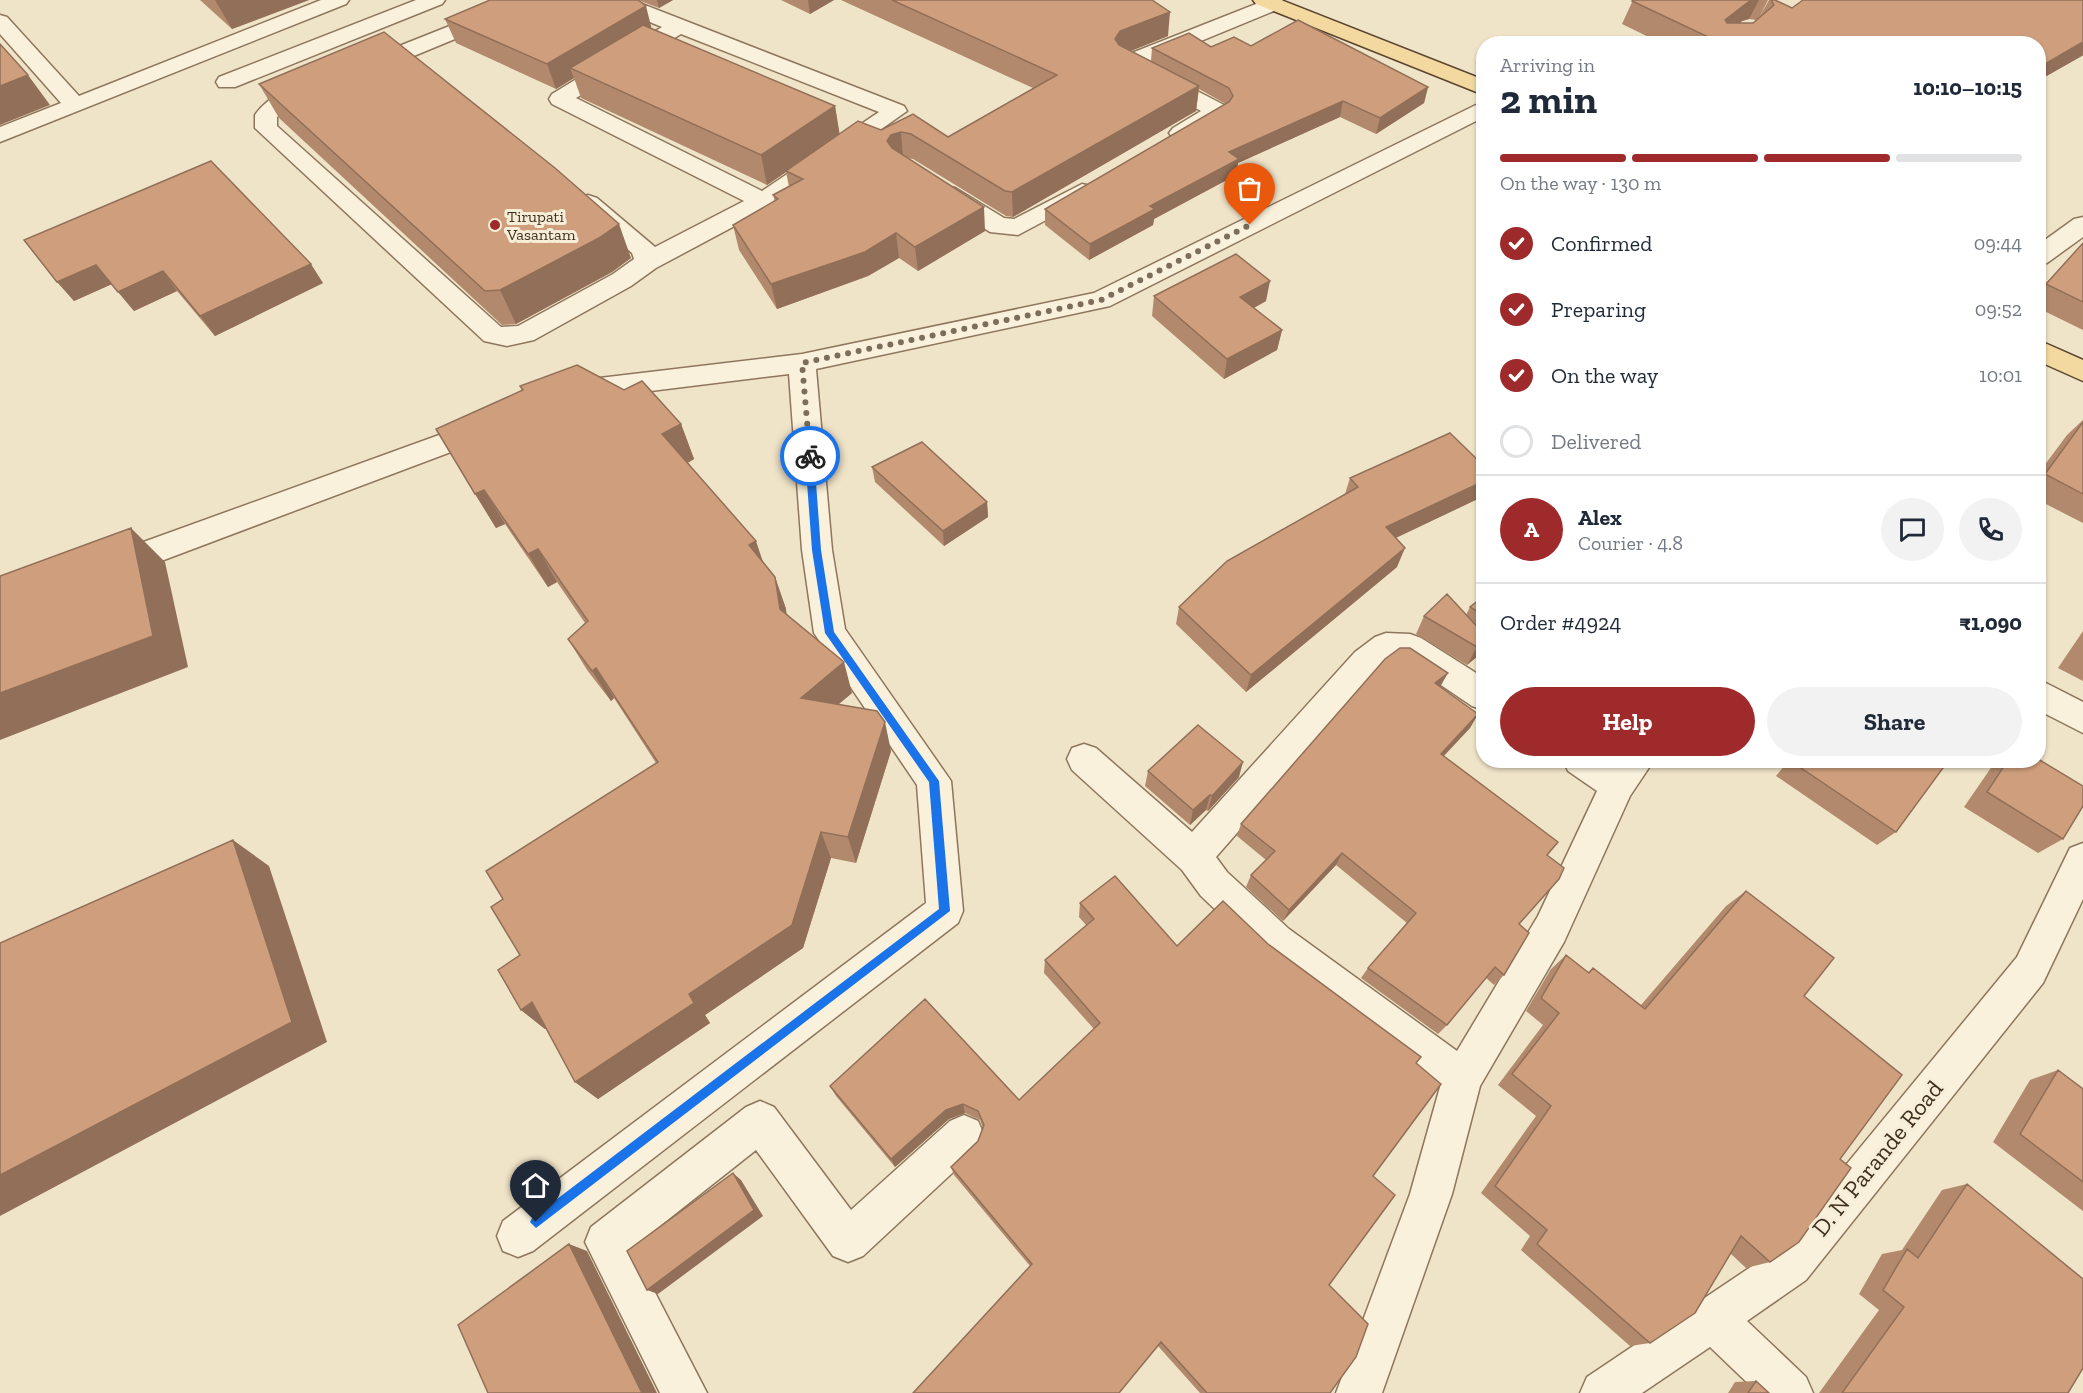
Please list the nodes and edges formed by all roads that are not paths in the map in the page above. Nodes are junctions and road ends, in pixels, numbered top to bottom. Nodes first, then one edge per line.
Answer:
1 (339, 0) edge
2 (435, 0) edge
3 (533, 0) edge
4 (613, 0) edge
5 (1269, 2) edge
6 (0, 21) edge
7 (678, 27) junction
8 (405, 52) junction
9 (423, 67) edge
10 (227, 82) dead end
11 (1476, 85) edge
12 (76, 106) junction
13 (1476, 112) edge
14 (0, 135) edge
15 (1166, 141) edge
16 (1105, 178) edge
17 (932, 184) edge
18 (570, 189) edge
19 (763, 201) junction
20 (2083, 225) edge
21 (2046, 251) edge
22 (647, 262) junction
23 (2046, 353) edge
24 (802, 363) junction
25 (2083, 371) edge
26 (547, 405) edge
27 (514, 418) edge
28 (87, 575) edge
29 (1476, 691) edge
30 (2046, 698) edge
31 (2083, 719) edge
32 (1084, 759) dead end
33 (1609, 768) edge
34 (1627, 773) edge
35 (1195, 858) junction
36 (2083, 860) edge
37 (1462, 1079) junction
38 (964, 1135) dead end
39 (518, 1236) dead end
40 (1713, 1319) junction
41 (684, 1393) edge
42 (1359, 1393) edge
43 (1603, 1393) edge
44 (1790, 1393) edge

1 - 12 street
2 - 10 street
3 - 8 street
4 - 7 street
5 - 11 main road
5 - 15 street
6 - 12 street
7 - 19 street
7 - 19 street
8 - 9 street
8 - 22 street
12 - 14 street
13 - 24 street
16 - 17 street
18 - 22 street
19 - 22 street
20 - 21 street
23 - 25 main road
24 - 26 street
24 - 39 street
27 - 28 street
29 - 35 street
30 - 31 street
32 - 35 street
33 - 34 street
34 - 37 street
35 - 37 street
36 - 40 street, D. N Parande Road
37 - 42 street
38 - 41 street
40 - 43 street, D. N Parande Road
40 - 44 street

